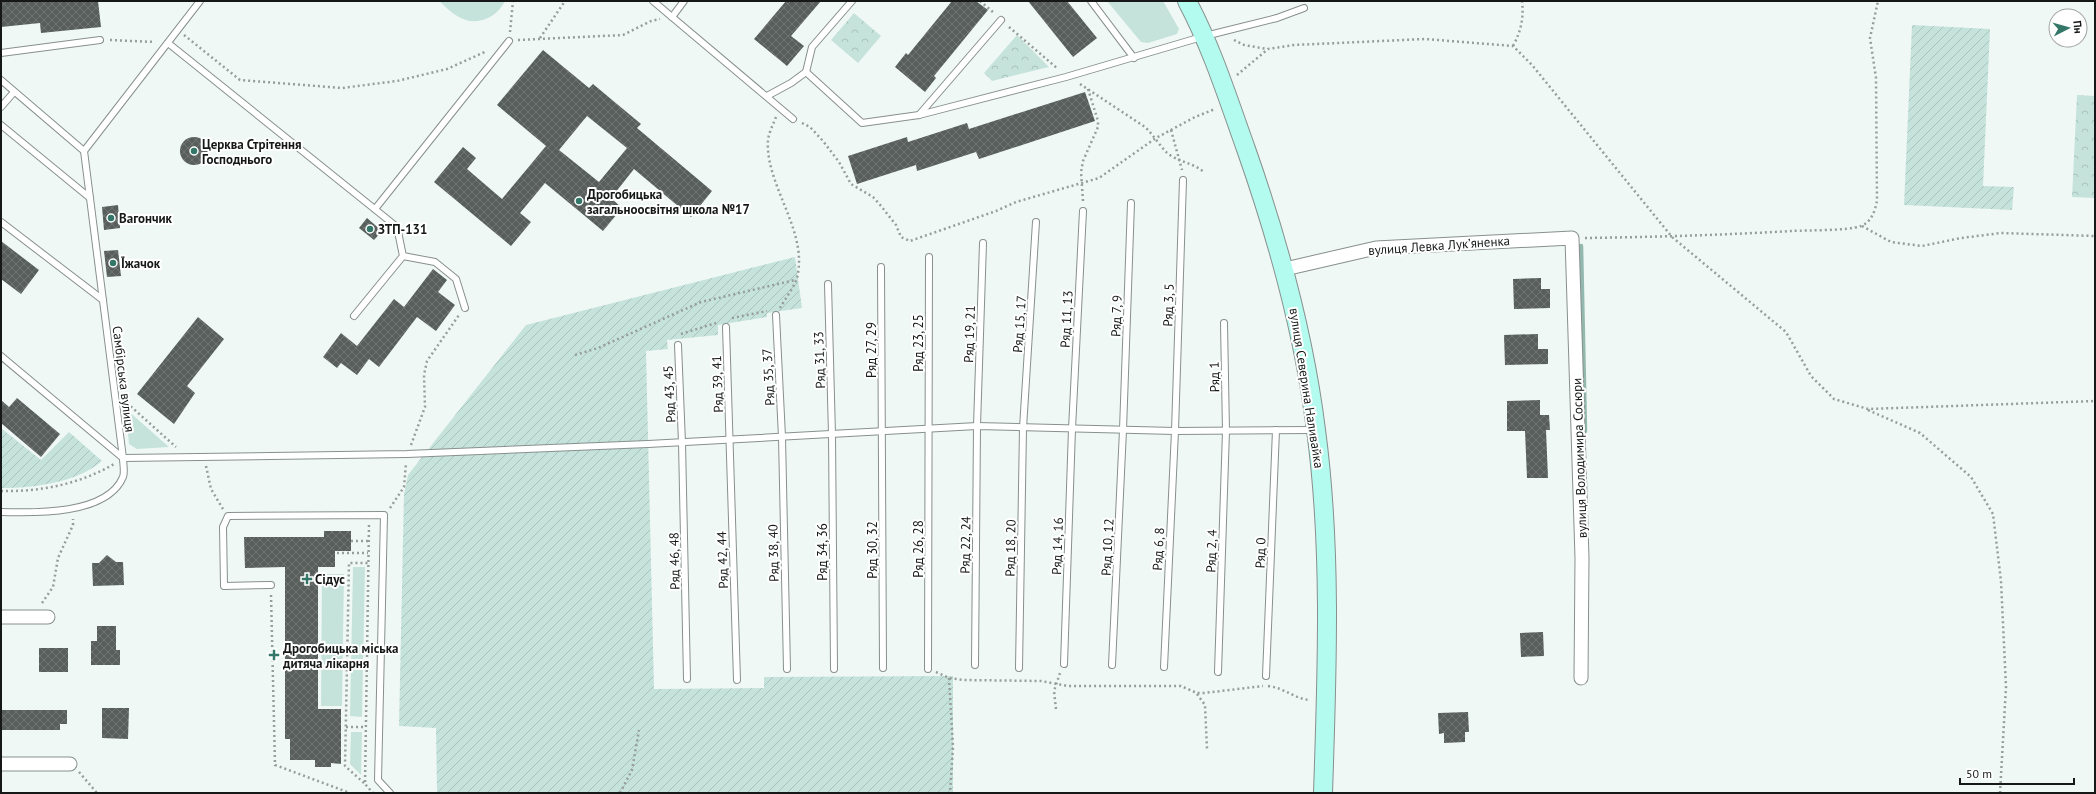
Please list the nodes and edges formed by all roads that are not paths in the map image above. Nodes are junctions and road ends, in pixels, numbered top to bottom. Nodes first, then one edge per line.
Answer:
1 (200, 1) edge
2 (653, 1) edge
3 (684, 1) edge
4 (852, 1) edge
5 (1092, 1) edge
6 (1187, 1) edge
7 (1304, 8) dead end
8 (672, 17) junction
9 (1001, 20) road end
10 (1205, 36) junction
11 (100, 40) road end
12 (509, 41) road end
13 (168, 43) junction
14 (1, 53) edge
15 (1134, 58) junction
16 (806, 72) junction
17 (1, 80) edge
18 (14, 92) junction
19 (767, 96) junction
20 (1, 107) edge
21 (920, 115) junction
22 (792, 119) road end
23 (1, 126) edge
24 (84, 151) junction
25 (1183, 180) road end
26 (90, 198) junction
27 (1130, 203) dead end
28 (375, 209) junction
29 (1083, 211) road end
30 (1, 222) edge
31 (1036, 222) dead end
32 (1572, 238) joint
33 (982, 243) dead end
34 (403, 256) junction
35 (929, 257) dead end
36 (881, 267) dead end
37 (1284, 269) junction
38 (828, 284) dead end
39 (103, 300) junction
40 (464, 308) road end
41 (776, 315) road end
42 (354, 316) dead end
43 (1224, 323) dead end
44 (726, 327) dead end
45 (678, 345) dead end
46 (1, 356) edge
47 (977, 426) junction
48 (1023, 428) junction
49 (929, 429) junction
50 (1072, 429) junction
51 (1123, 430) junction
52 (1226, 430) junction
53 (1276, 430) junction
54 (1316, 430) junction
55 (1175, 431) junction
56 (882, 432) junction
57 (832, 435) junction
58 (782, 437) junction
59 (730, 440) junction
60 (682, 443) junction
61 (123, 458) junction
62 (1, 512) edge
63 (271, 585) road end
64 (1, 618) edge
65 (48, 618) dead end
66 (1064, 664) road end
67 (975, 665) dead end
68 (1112, 665) dead end
69 (1164, 667) dead end
70 (883, 668) dead end
71 (1018, 668) dead end
72 (787, 669) dead end
73 (834, 669) dead end
74 (928, 669) road end
75 (1218, 672) dead end
76 (1266, 676) dead end
77 (1581, 678) dead end
78 (687, 679) dead end
79 (737, 680) dead end
80 (1, 764) edge
81 (70, 764) road end
82 (390, 793) edge
83 (1323, 793) edge

1 - 13 lane
2 - 8 lane
3 - 8 lane
4 - 16 lane
5 - 15 lane
6 - 10 street, вулиця Северина Наливайка
7 - 10 lane
8 - 19 lane
9 - 21 lane
10 - 15 lane
10 - 37 street, вулиця Северина Наливайка
11 - 14 lane
12 - 28 lane
13 - 24 lane
13 - 28 lane
15 - 21 lane
16 - 19 lane
16 - 21 lane
17 - 18 lane
18 - 20 lane
18 - 24 lane
19 - 22 lane
23 - 26 lane
24 - 26 lane, Самбірська вулиця
25 - 55 lane, Ряд 3, 5
26 - 39 lane, Самбірська вулиця
27 - 51 lane, Ряд 7, 9
28 - 34 lane
29 - 50 lane, Ряд 11, 13
30 - 39 lane
31 - 48 lane, Ряд 15, 17
32 - 37 street, вулиця Левка Лукʼяненка
32 - 77 street, вулиця Володимира Сосюри
33 - 47 lane, Ряд 19, 21
34 - 40 lane
34 - 42 lane
35 - 49 lane, Ряд 23, 25
36 - 56 lane, Ряд 27, 29
37 - 54 street, вулиця Северина Наливайка
38 - 57 lane, Ряд 31, 33
39 - 61 lane, Самбірська вулиця
41 - 58 lane, Ряд 35, 37
43 - 52 lane, Ряд 1
44 - 59 lane, Ряд 39, 41
45 - 60 lane, Ряд 43, 45
46 - 61 lane
47 - 48 lane
47 - 49 lane
47 - 67 lane, Ряд 22, 24
48 - 50 lane
48 - 71 lane, Ряд 18, 20
49 - 56 lane
49 - 74 lane, Ряд 26, 28
50 - 51 lane
50 - 66 lane, Ряд 14, 16
51 - 55 lane
51 - 68 lane, Ряд 10, 12
52 - 53 lane
52 - 55 lane
52 - 75 lane, Ряд 2, 4
53 - 54 lane
53 - 76 lane, Ряд 0
54 - 83 street, вулиця Северина Наливайка
55 - 69 lane, Ряд 6, 8
56 - 57 lane
56 - 70 lane, Ряд 30, 32
57 - 58 lane
57 - 73 lane, Ряд 34, 36
58 - 59 lane
58 - 72 lane, Ряд 38, 40
59 - 60 lane
59 - 79 lane, Ряд 42, 44
60 - 61 lane
60 - 78 lane, Ряд 46, 48
61 - 62 lane, Самбірська вулиця
63 - 82 lane
64 - 65 street
80 - 81 street

